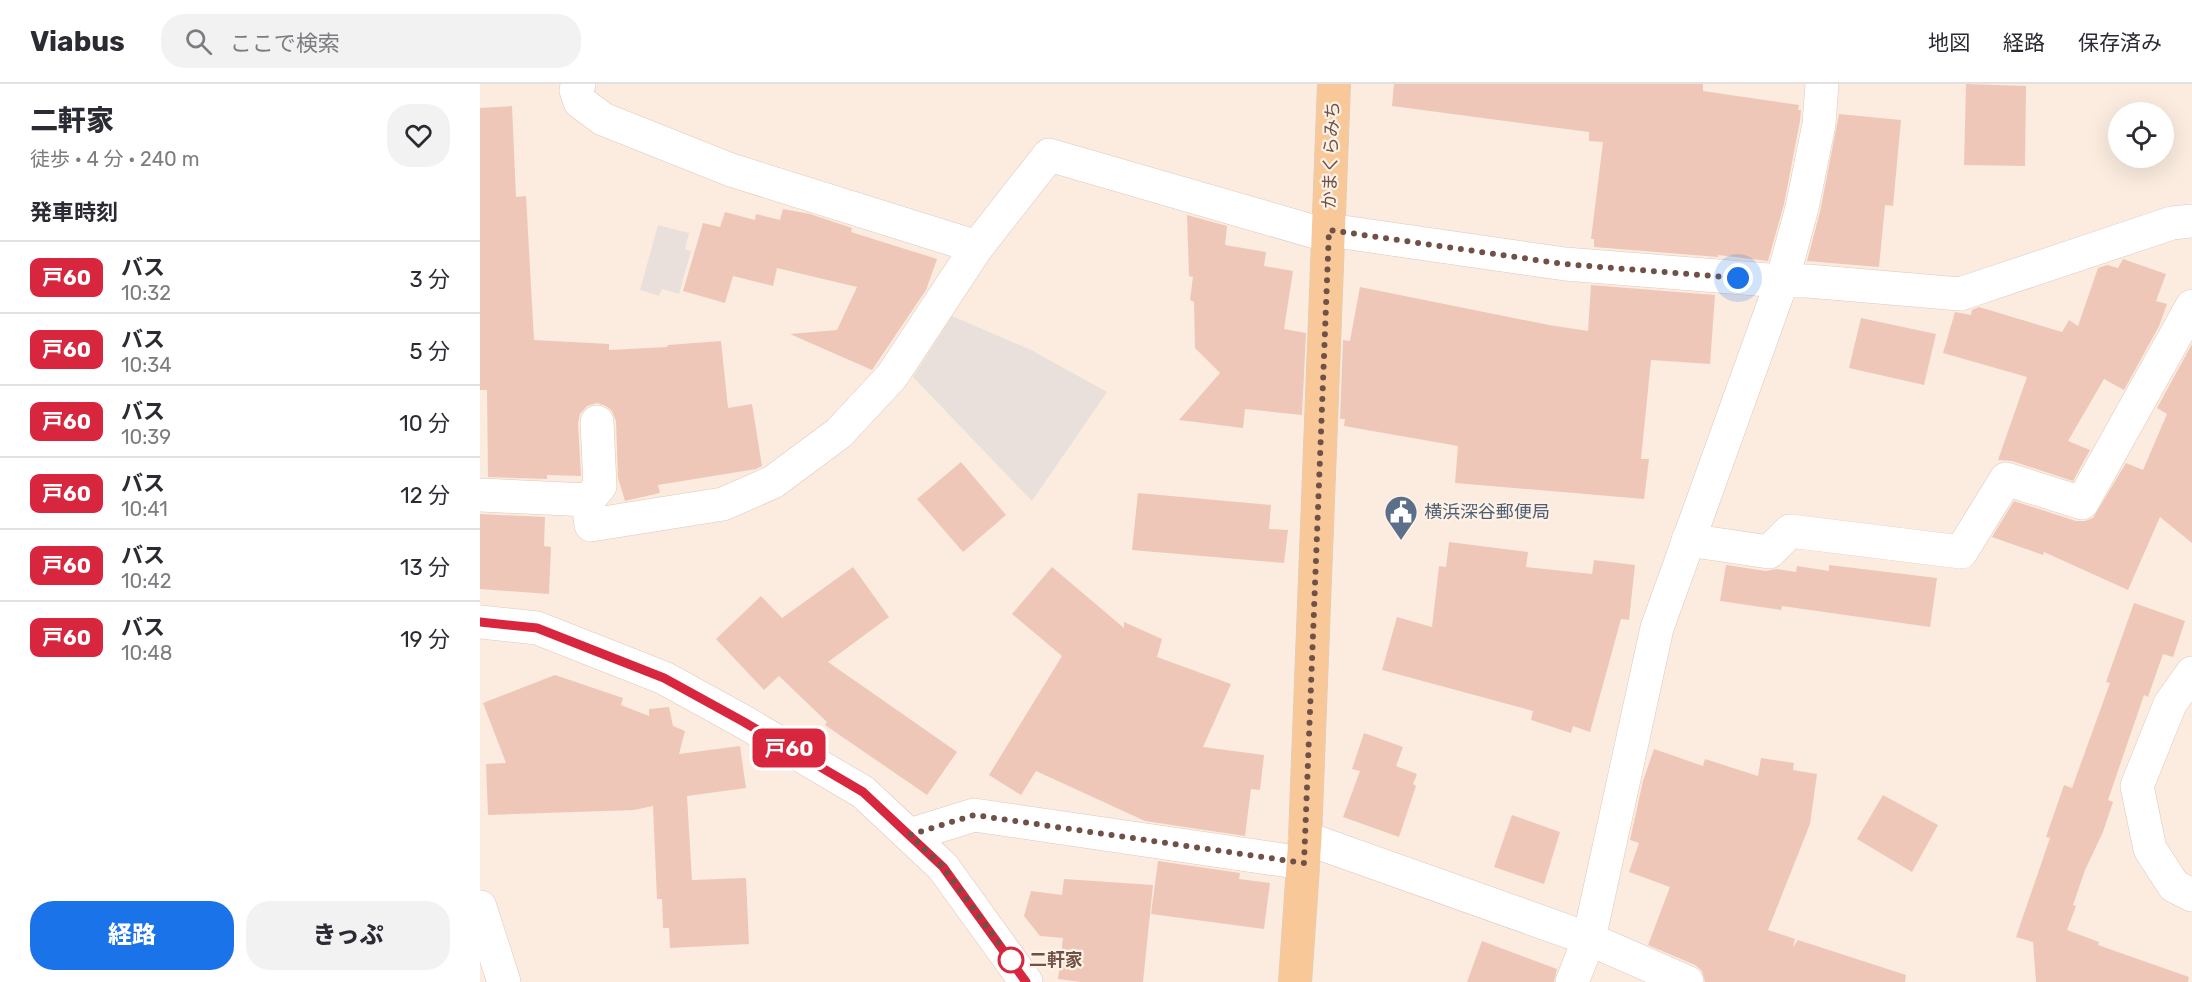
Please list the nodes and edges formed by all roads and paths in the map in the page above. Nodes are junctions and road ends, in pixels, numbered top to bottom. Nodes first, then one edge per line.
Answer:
1 (579, 84) edge
2 (1334, 84) edge
3 (1822, 84) edge
4 (2192, 221) edge
5 (1329, 233) junction
6 (977, 247) junction
7 (1782, 281) junction
8 (2192, 306) edge
9 (597, 422) dead end
10 (480, 495) edge
11 (588, 500) junction
12 (1688, 540) junction
13 (480, 622) edge
14 (2192, 673) edge
15 (910, 835) junction
16 (1304, 850) junction
17 (2192, 895) edge
18 (480, 907) edge
19 (1589, 939) junction
20 (504, 982) edge
21 (1026, 982) edge
22 (1295, 982) edge
23 (1572, 982) edge
24 (1687, 982) edge

1 - 6 street
2 - 5 main road, かまくらみち
3 - 7 street
4 - 7 street
5 - 6 street
5 - 7 street
5 - 16 main road, かまくらみち
6 - 11 street
7 - 12 street
8 - 12 street
9 - 11 street
10 - 11 street
12 - 19 street
13 - 15 street
14 - 17 street
15 - 16 street
15 - 21 street
16 - 19 street
16 - 22 main road, かまくらみち
18 - 20 street
19 - 23 street
19 - 24 street

